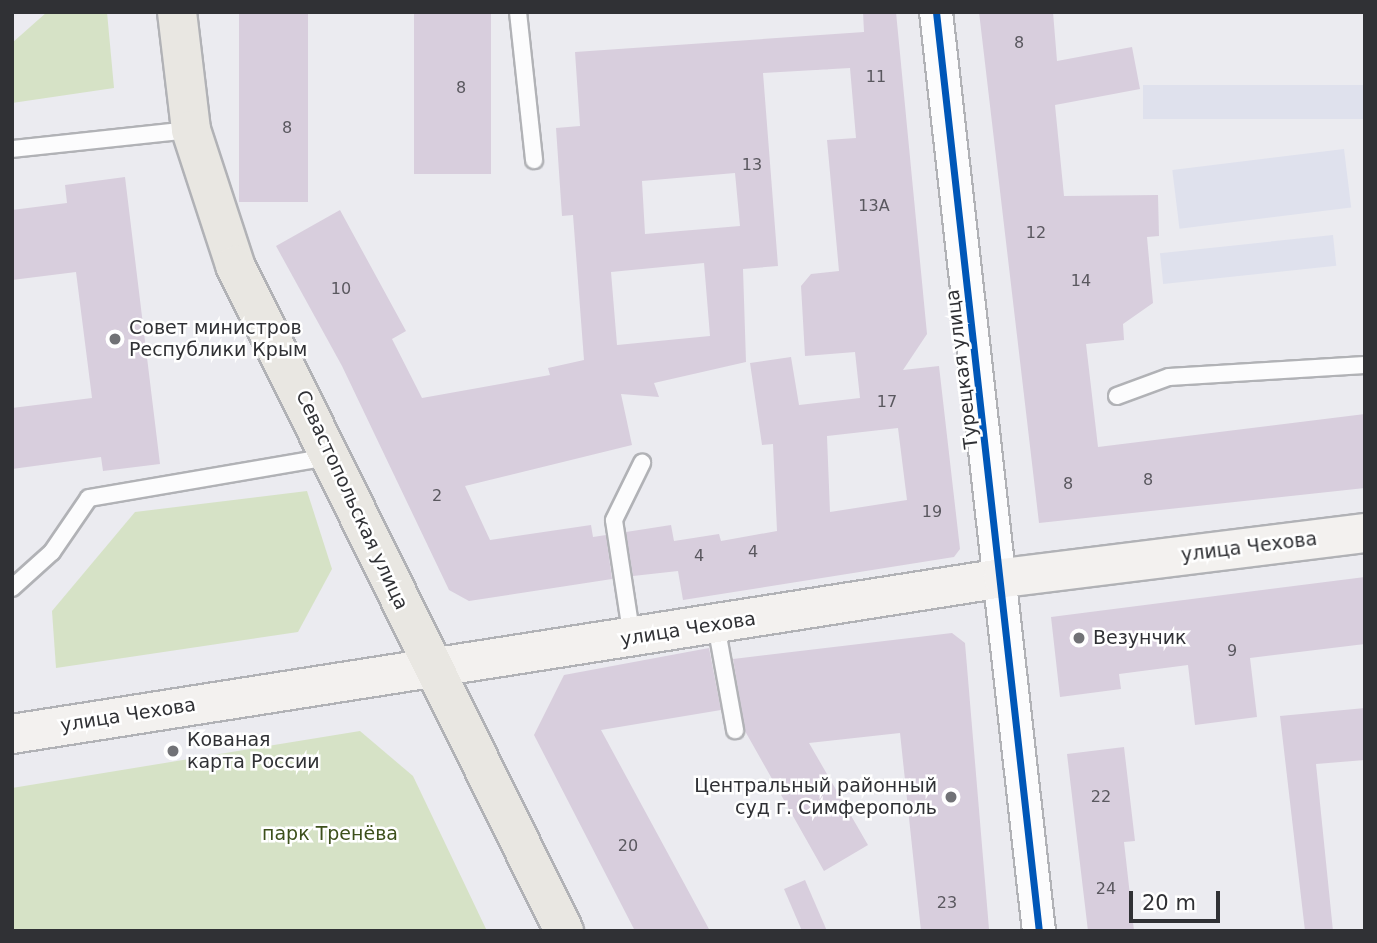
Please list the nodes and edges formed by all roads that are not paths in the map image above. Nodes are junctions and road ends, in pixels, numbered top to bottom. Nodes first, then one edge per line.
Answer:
1 (177, 12) edge
2 (518, 12) edge
3 (936, 12) edge
4 (191, 130) junction
5 (12, 149) edge
6 (534, 160) dead end
7 (1365, 365) edge
8 (1117, 396) dead end
9 (335, 456) junction
10 (642, 463) dead end
11 (1365, 533) edge
12 (1003, 578) junction
13 (12, 588) edge
14 (716, 625) junction
15 (632, 638) junction
16 (429, 666) junction
17 (735, 730) dead end
18 (12, 734) edge
19 (564, 931) edge
20 (1039, 931) edge

1 - 4 main road, Севастопольская улица
2 - 6 lane
3 - 12 street, Турецкая улица
4 - 5 lane
4 - 9 main road, Севастопольская улица
7 - 8 lane
9 - 13 lane
9 - 16 main road, Севастопольская улица
10 - 15 lane
11 - 12 main road, улица Чехова
12 - 14 main road, улица Чехова
12 - 20 street, Турецкая улица
14 - 15 main road, улица Чехова
14 - 17 lane
15 - 16 main road, улица Чехова
16 - 18 main road, улица Чехова
16 - 19 main road, Севастопольская улица

